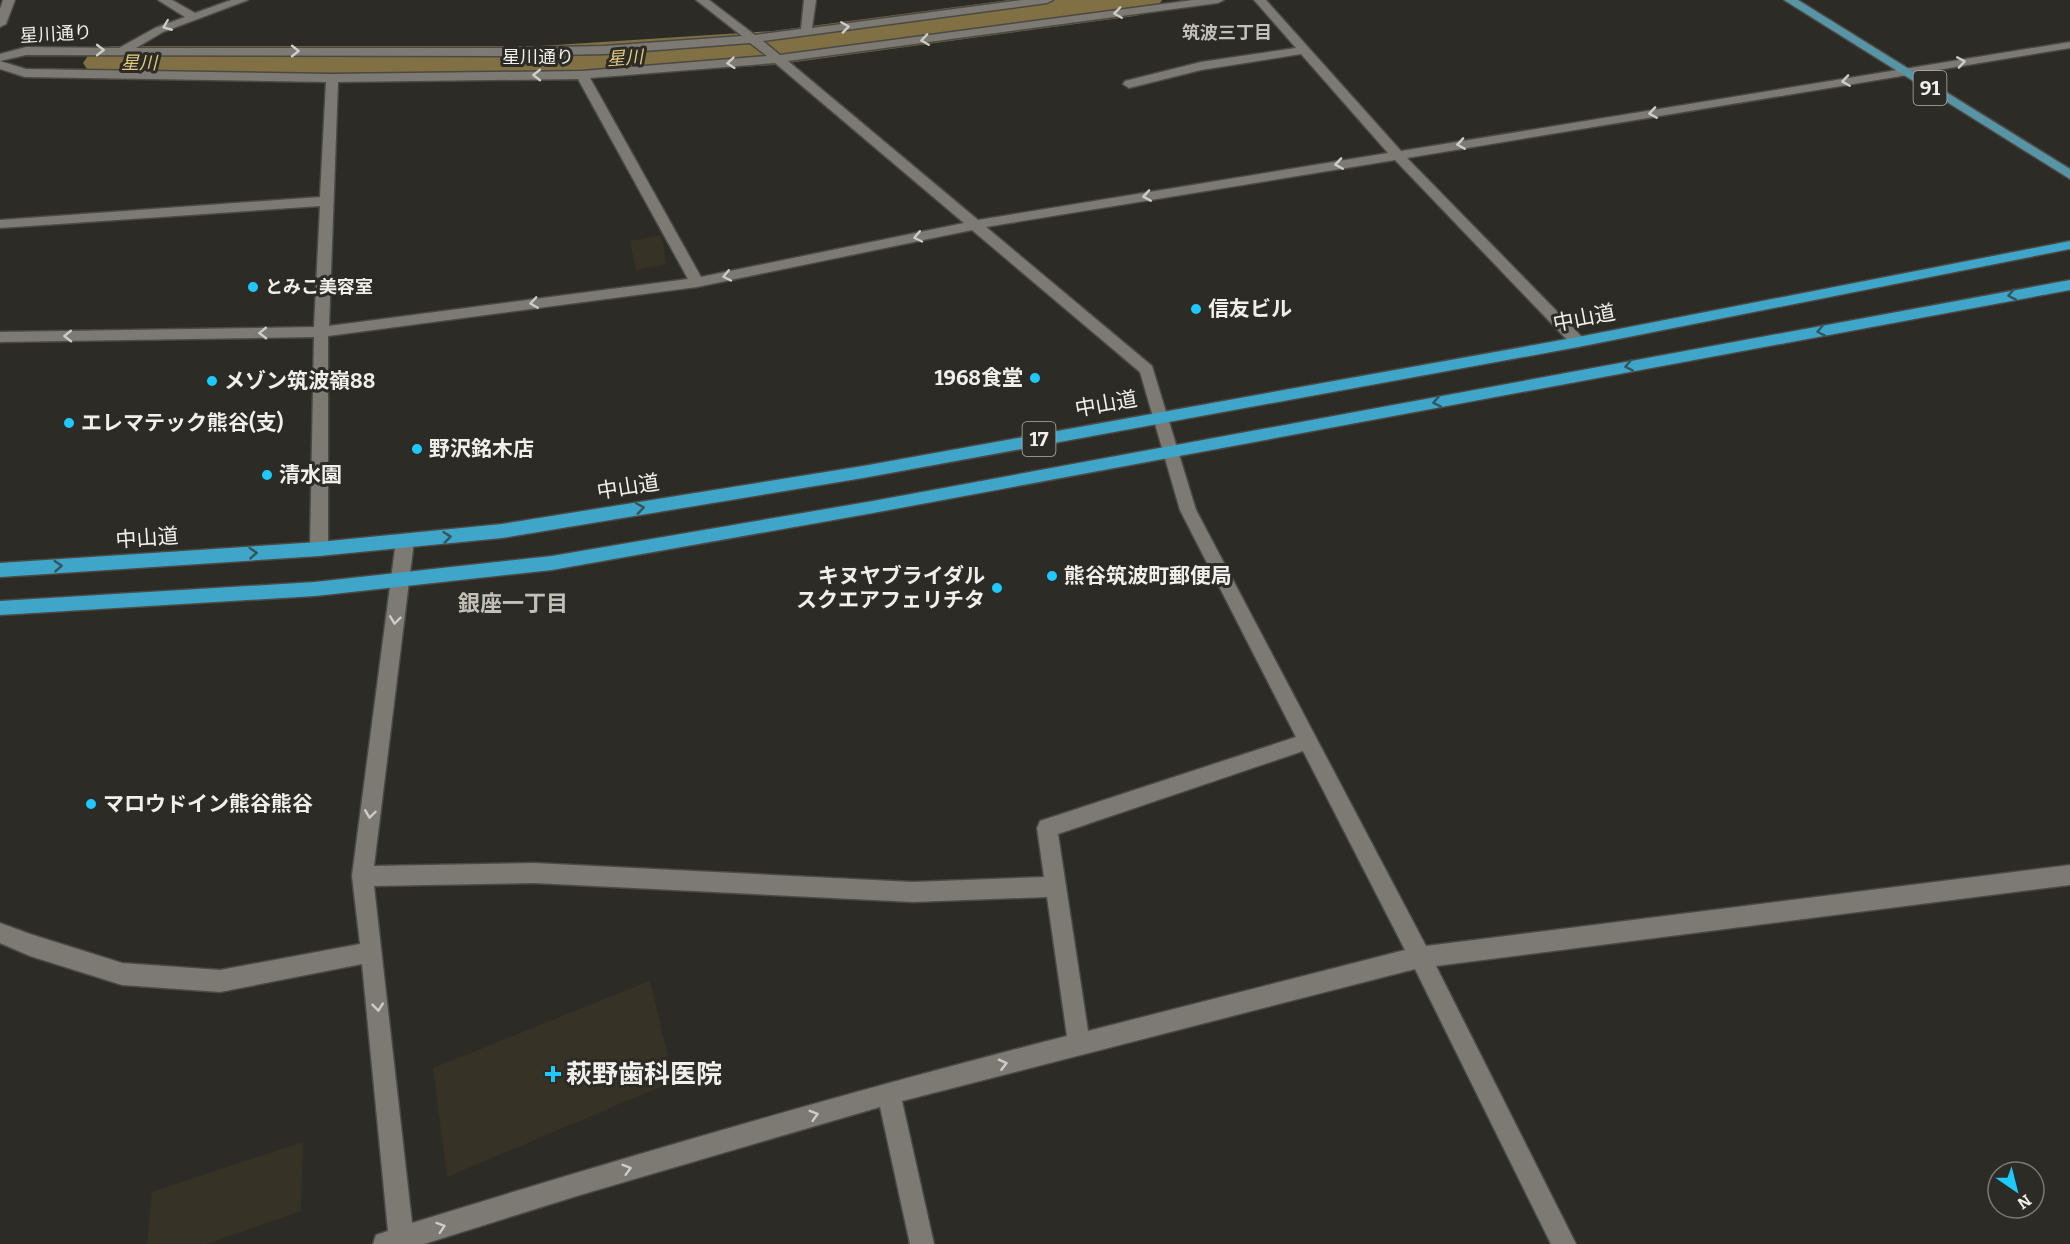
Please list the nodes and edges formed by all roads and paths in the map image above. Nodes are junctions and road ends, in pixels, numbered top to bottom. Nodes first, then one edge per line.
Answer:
1 (9, 0) edge
2 (164, 0) edge
3 (242, 0) edge
4 (702, 0) edge
5 (810, 0) edge
6 (1047, 0) edge
7 (1218, 0) edge
8 (1260, 0) edge
9 (1790, 0) edge
10 (192, 16) junction
11 (0, 24) edge
12 (806, 32) junction
13 (754, 39) junction
14 (2070, 45) edge
15 (123, 50) junction
16 (1304, 50) junction
17 (0, 58) edge
18 (778, 59) junction
19 (0, 65) edge
20 (1903, 72) junction
21 (582, 75) junction
22 (332, 78) junction
23 (1129, 84) dead end
24 (1397, 155) junction
25 (2070, 175) edge
26 (327, 201) junction
27 (0, 224) edge
28 (975, 225) junction
29 (2070, 245) edge
30 (697, 282) junction
31 (2070, 285) edge
32 (321, 332) junction
33 (0, 337) edge
34 (1578, 342) junction
35 (1161, 417) junction
36 (1171, 452) junction
37 (405, 541) junction
38 (318, 549) junction
39 (0, 570) edge
40 (400, 579) junction
41 (0, 608) edge
42 (1308, 741) junction
43 (2070, 875) edge
44 (362, 876) junction
45 (1056, 887) junction
46 (0, 933) edge
47 (372, 952) junction
48 (1419, 957) junction
49 (1079, 1044) junction
50 (889, 1093) junction
51 (396, 1242) edge
52 (922, 1244) edge
53 (1564, 1244) edge

1 - 11 street
2 - 10 street
3 - 10 street
4 - 13 street
5 - 12 street
12 -> 6 street, 星川通り
7 -> 18 street, 星川通り
8 - 16 street
9 - 20 main road, 91
10 -> 15 street
12 - 13 street, 星川通り
15 -> 13 street, 星川通り
13 - 18 street
20 -> 14 street
17 -> 15 street, 星川通り
16 - 23 street
16 - 24 street
18 -> 21 street, 星川通り
18 - 28 street
19 - 22 street, 星川通り
20 -> 24 street
20 - 25 main road, 91
21 -> 22 street, 星川通り
21 - 30 street
22 - 26 street
24 -> 28 street
24 - 34 street
26 - 27 street
26 - 32 street
28 -> 30 street
28 - 35 street
29 - 34 highway, 中山道 / 17
30 -> 32 street
31 -> 36 highway, 17
32 -> 33 street
32 - 38 street
34 - 35 highway, 中山道 / 17
35 - 36 street
37 -> 35 highway, 中山道 / 17
36 - 40 highway, 17
36 - 42 street
37 - 38 highway, 中山道 / 17
37 - 40 street
39 -> 38 highway, 中山道 / 17
40 - 41 highway, 17
40 -> 44 street
42 - 45 street
42 - 48 street
43 - 48 street
44 - 45 street
44 - 47 street
45 - 49 street
46 - 47 street
47 -> 51 street
48 - 49 street
48 - 53 street
50 -> 49 street
51 -> 50 street
50 - 52 street

